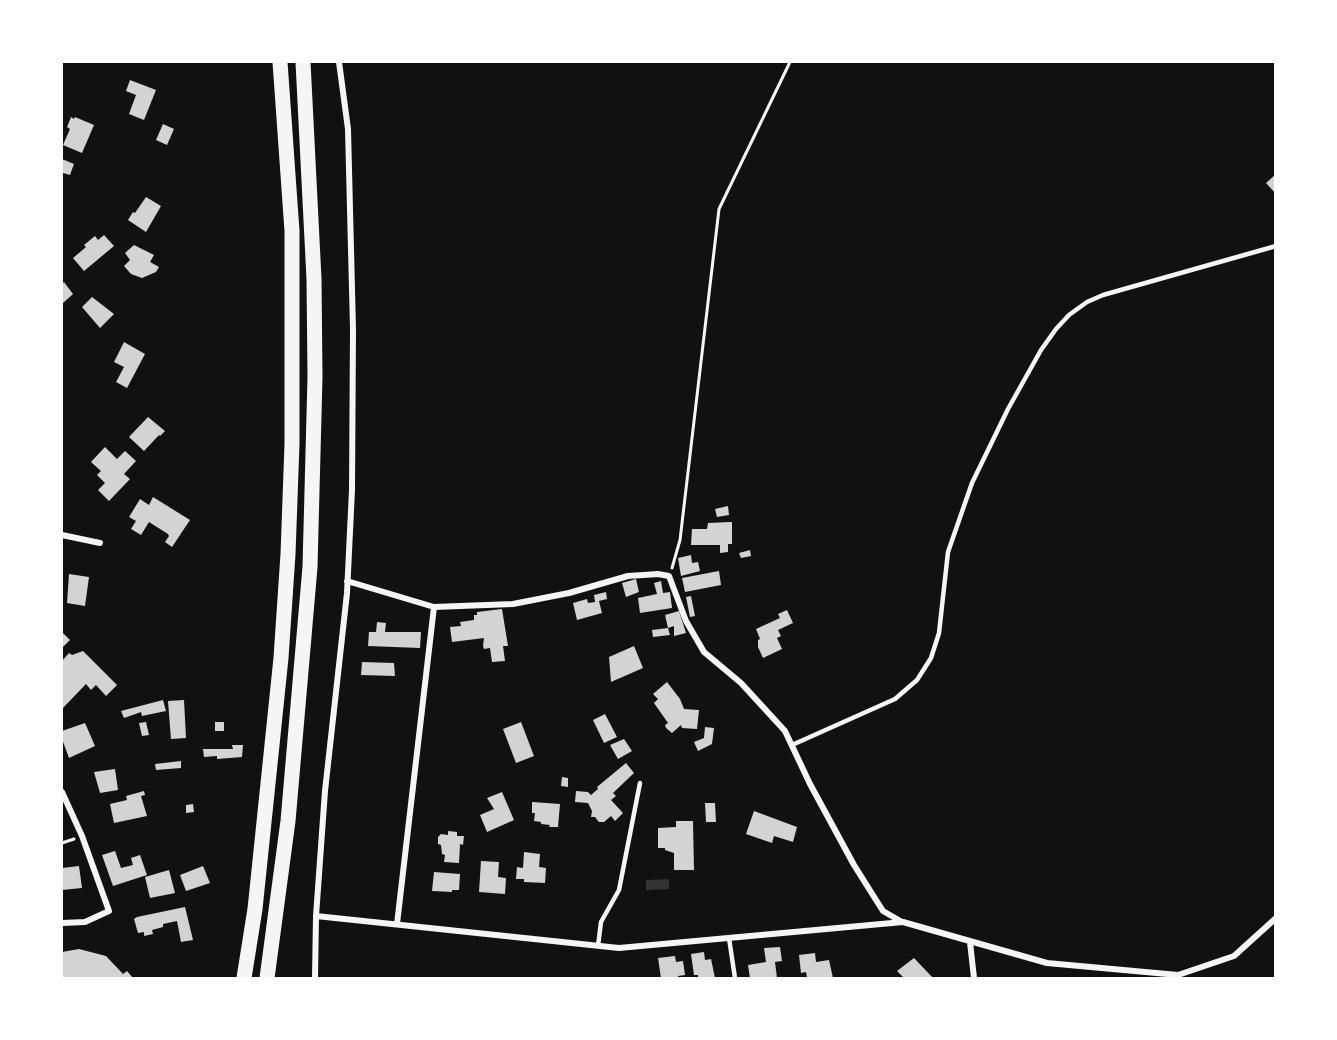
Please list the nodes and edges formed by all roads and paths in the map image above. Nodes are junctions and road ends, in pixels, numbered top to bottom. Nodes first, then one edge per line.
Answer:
1 (280, 62) edge
2 (303, 62) edge
3 (339, 62) edge
4 (790, 62) edge
5 (1275, 246) edge
6 (62, 535) edge
7 (100, 543) dead end
8 (669, 576) junction
9 (347, 581) junction
10 (434, 607) junction
11 (792, 745) junction
12 (640, 783) dead end
13 (62, 792) edge
14 (316, 916) junction
15 (1275, 918) edge
16 (903, 922) junction
17 (62, 923) edge
18 (396, 924) junction
19 (729, 938) junction
20 (970, 942) junction
21 (598, 946) junction
22 (244, 978) edge
23 (267, 978) edge
24 (315, 978) edge
25 (735, 978) edge
26 (974, 978) edge

1 - 22 highway
2 - 23 highway
3 - 9 street
4 - 8 path
5 - 11 lane
6 - 7 street
8 - 10 street
8 - 11 street
9 - 10 street
9 - 14 street
10 - 18 street
11 - 16 street
12 - 21 lane
13 - 17 street
14 - 18 street
14 - 24 street
15 - 20 street
16 - 19 street
16 - 20 street
18 - 21 street
19 - 21 street
19 - 25 lane
20 - 26 street

